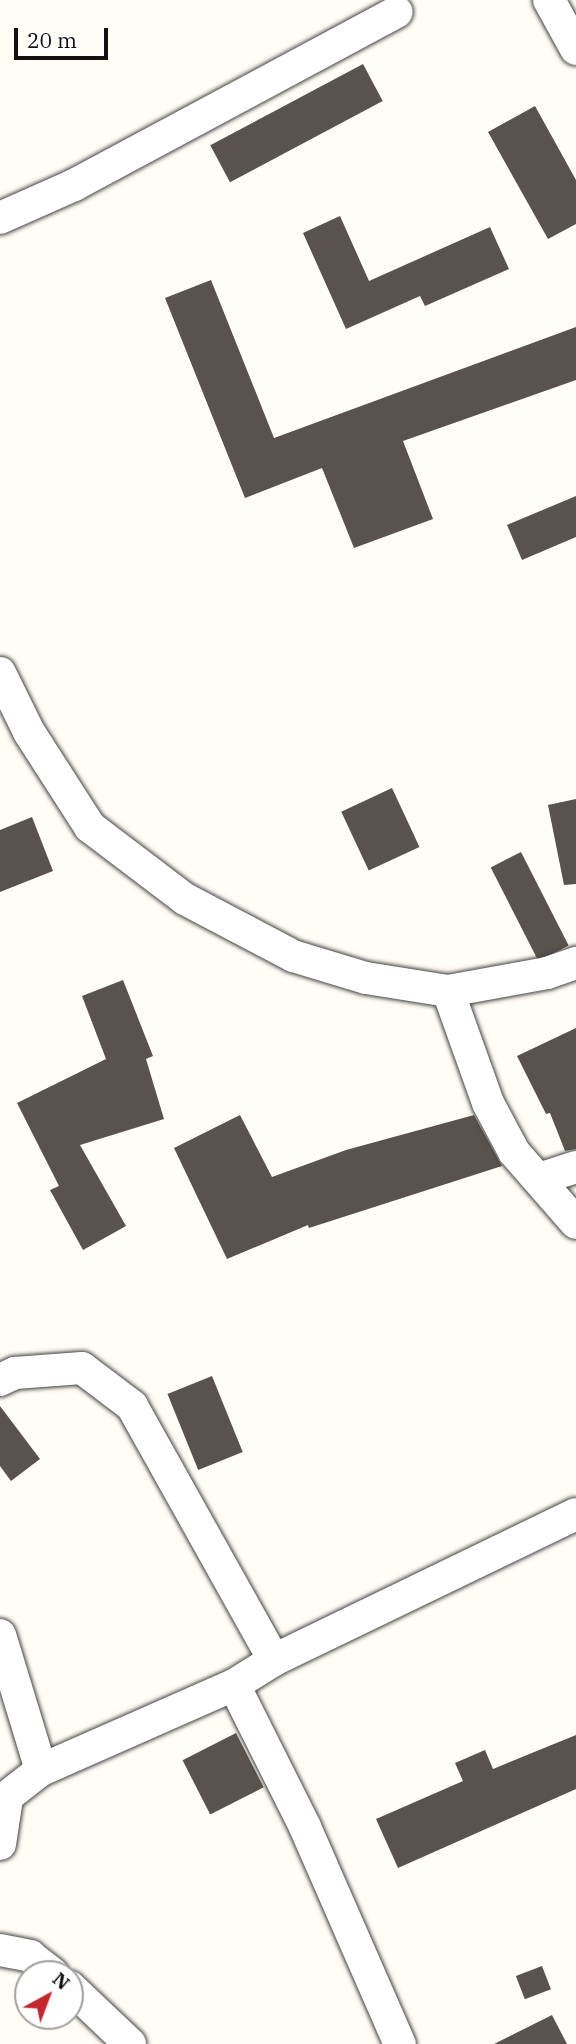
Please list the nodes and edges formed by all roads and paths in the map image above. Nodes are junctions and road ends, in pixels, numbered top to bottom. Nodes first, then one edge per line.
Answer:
1 (549, 0) edge
2 (396, 12) dead end
3 (576, 49) edge
4 (0, 218) edge
5 (0, 673) edge
6 (576, 963) edge
7 (448, 991) junction
8 (576, 1167) edge
9 (539, 1179) junction
10 (576, 1223) edge
11 (0, 1380) edge
12 (576, 1514) edge
13 (0, 1635) edge
14 (274, 1660) junction
15 (234, 1685) junction
16 (41, 1770) junction
17 (3, 1800) edge
18 (0, 1844) edge
19 (0, 1950) edge
20 (35, 1960) edge
21 (84, 2000) edge
22 (130, 2044) edge
23 (400, 2044) edge

1 - 3 street
2 - 4 street
5 - 7 street
6 - 7 street
7 - 9 street
8 - 9 street
9 - 10 street
11 - 14 street
12 - 14 street
13 - 16 street
14 - 15 street
15 - 16 street
15 - 23 street
16 - 17 street
17 - 18 street
19 - 20 street
21 - 22 street

